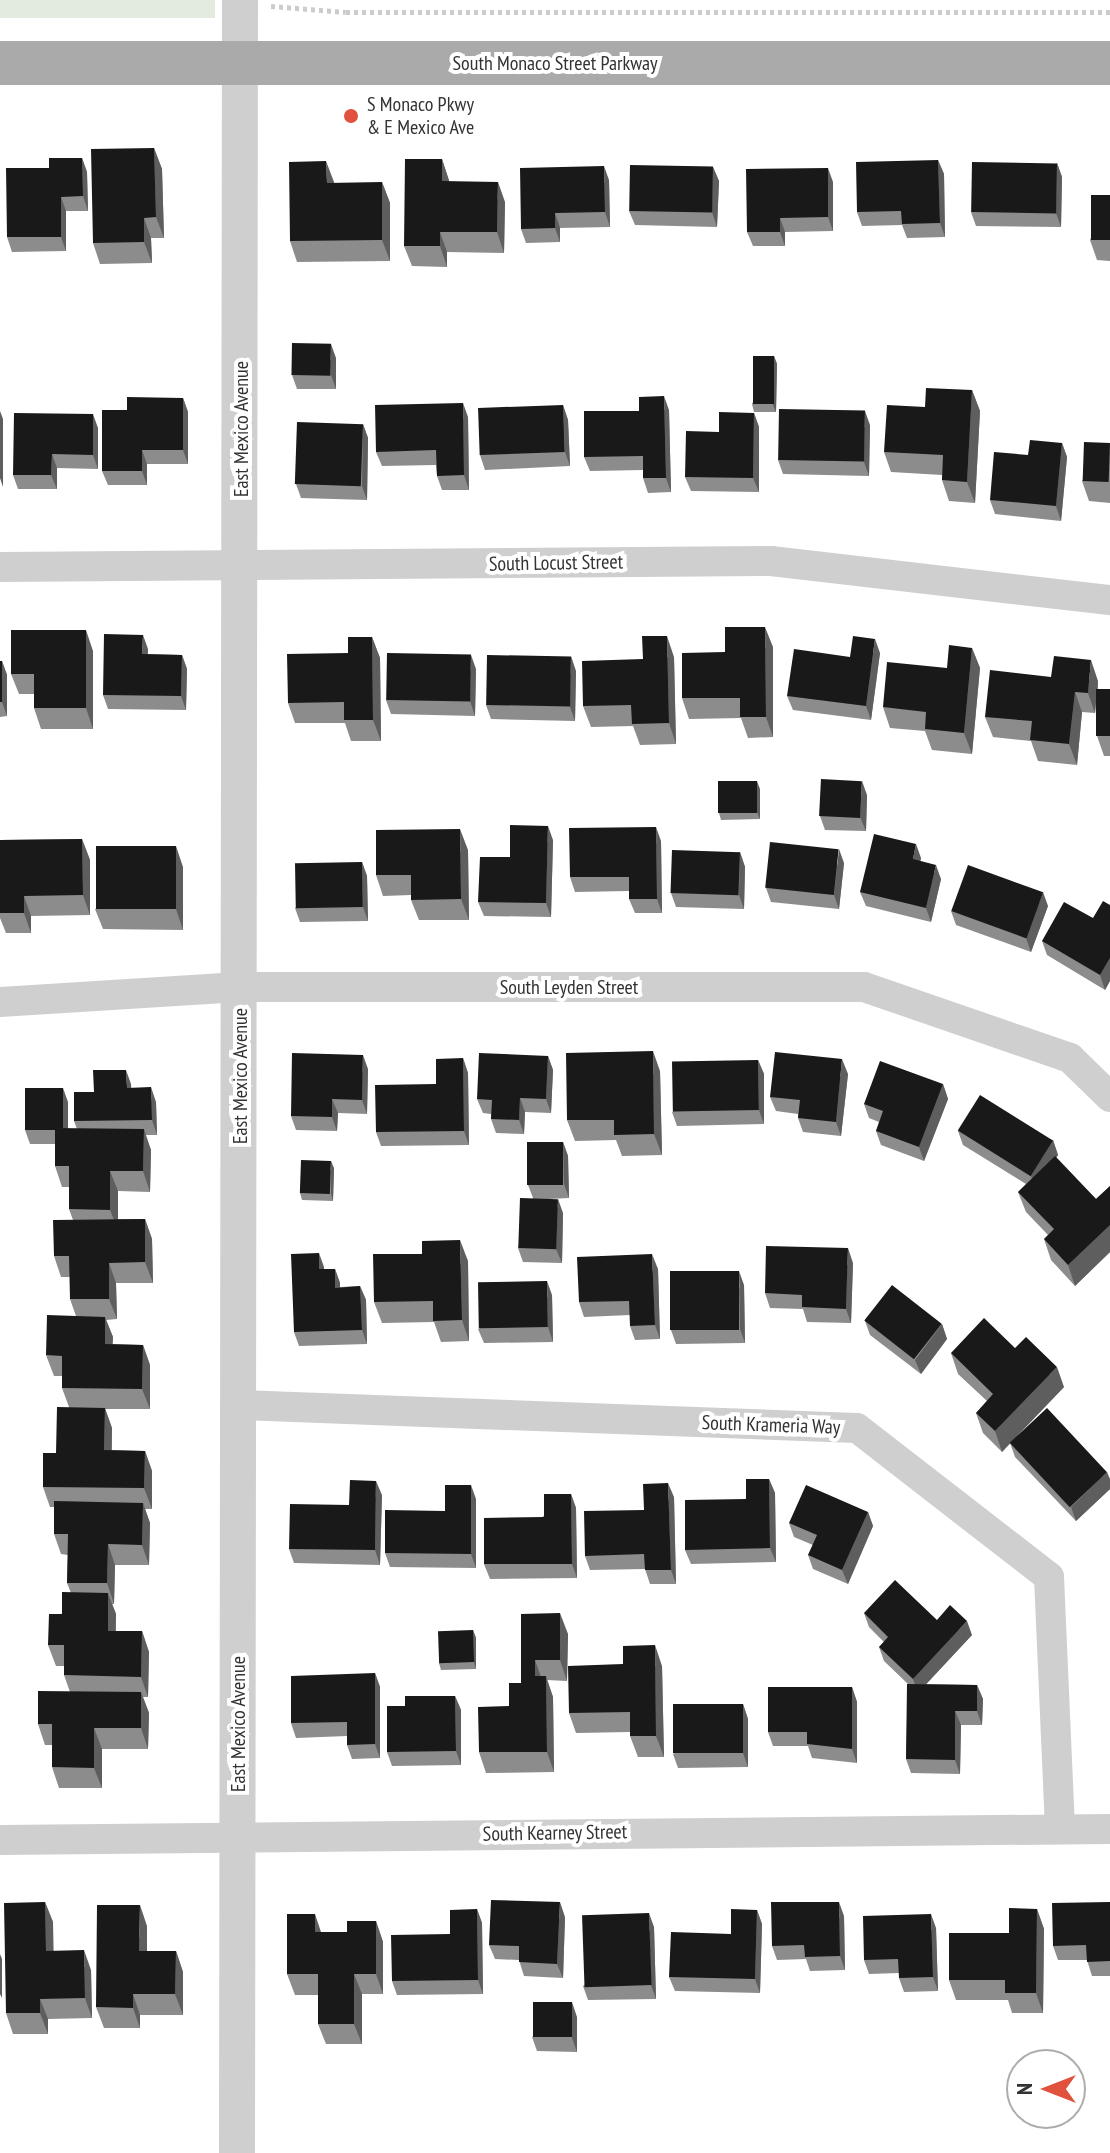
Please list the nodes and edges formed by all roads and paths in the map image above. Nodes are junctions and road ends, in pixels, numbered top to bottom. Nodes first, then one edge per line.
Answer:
1 (240, 1) edge
2 (1110, 12) edge
3 (0, 63) edge
4 (240, 63) junction
5 (1110, 63) edge
6 (241, 566) junction
7 (0, 567) edge
8 (1110, 600) edge
9 (240, 987) junction
10 (0, 1002) edge
11 (1110, 1097) edge
12 (238, 1405) junction
13 (1060, 1828) junction
14 (1110, 1829) edge
15 (238, 1836) junction
16 (0, 1840) edge
17 (237, 2153) edge

1 - 2 path
1 - 4 street, East Mexico Avenue
3 - 4 main road, South Monaco Street Parkway
4 - 5 main road, South Monaco Street Parkway
4 - 6 street, East Mexico Avenue
6 - 7 street, South Locust Street
6 - 8 street, South Locust Street
6 - 9 street, East Mexico Avenue
9 - 10 street, South Leyden Street
9 - 11 street, South Leyden Street
9 - 12 street, East Mexico Avenue
12 - 13 street, South Krameria Way
12 - 15 street, East Mexico Avenue
13 - 14 street, South Kearney Street
13 - 15 street, South Kearney Street
15 - 16 street, South Kearney Street
15 - 17 street, East Mexico Avenue

